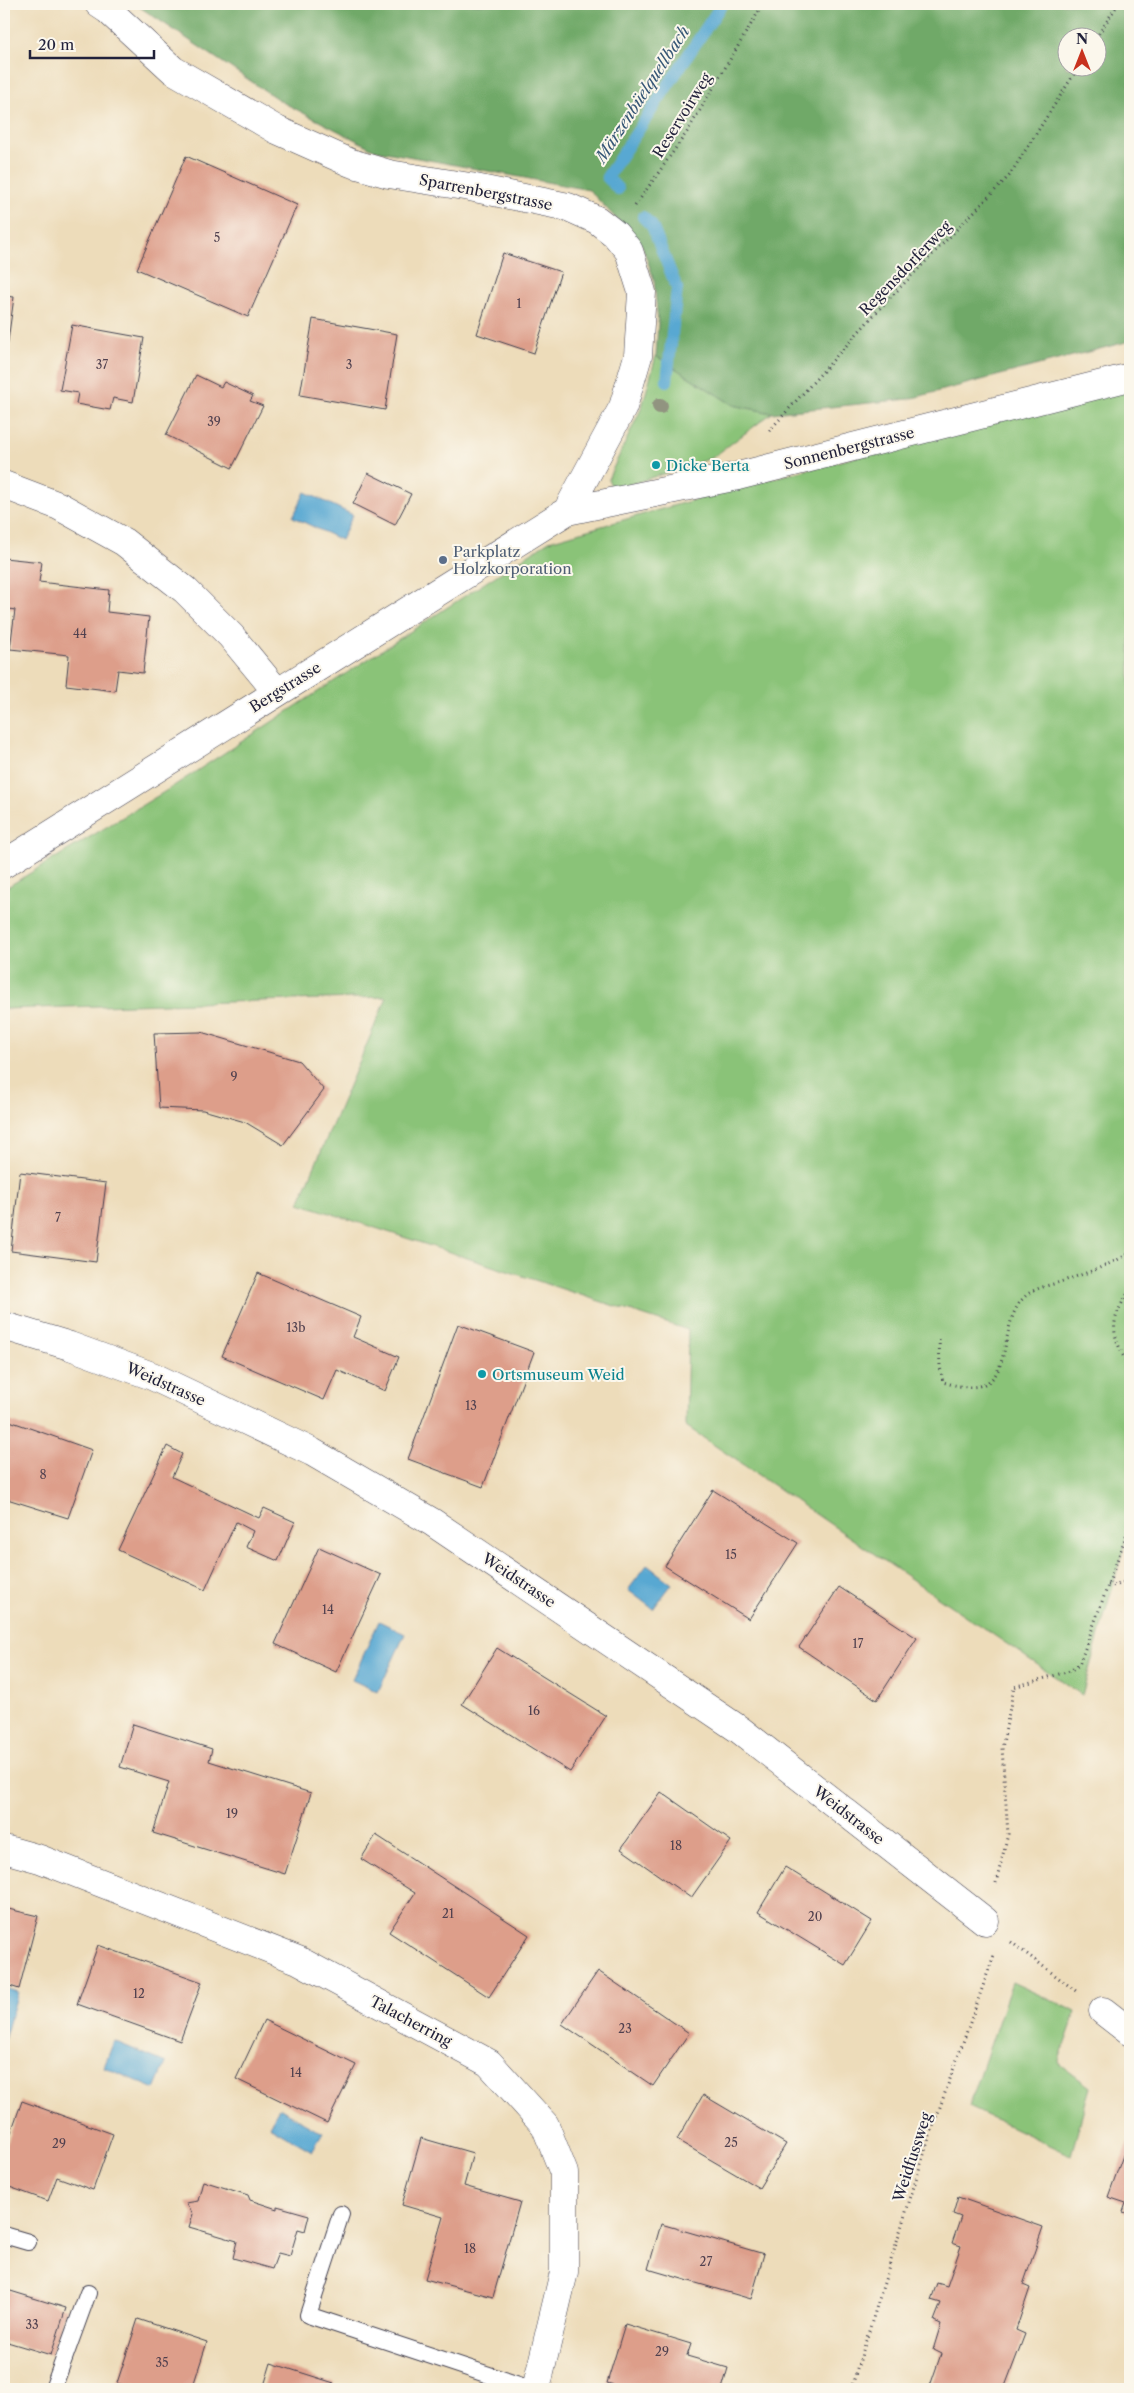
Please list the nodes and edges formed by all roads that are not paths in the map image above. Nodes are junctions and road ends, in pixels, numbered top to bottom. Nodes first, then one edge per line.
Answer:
1 (99, 4) edge
2 (1130, 377) edge
3 (4, 485) edge
4 (567, 511) junction
5 (277, 692) junction
6 (4, 864) edge
7 (4, 1326) edge
8 (4, 1849) edge
9 (993, 1928) road end
10 (1103, 2011) road end
11 (1130, 2032) edge
12 (341, 2214) dead end
13 (4, 2235) edge
14 (28, 2242) dead end
15 (88, 2293) dead end
16 (53, 2389) edge
17 (531, 2389) edge
18 (536, 2389) edge

1 - 4 street, Sparrenbergstrasse
2 - 4 street, Sonnenbergstrasse
3 - 5 street
4 - 5 street, Bergstrasse
5 - 6 street, Bergstrasse
7 - 9 street, Weidstrasse
8 - 18 street, Talacherring
10 - 11 street
12 - 17 lane
13 - 14 lane
15 - 16 lane

